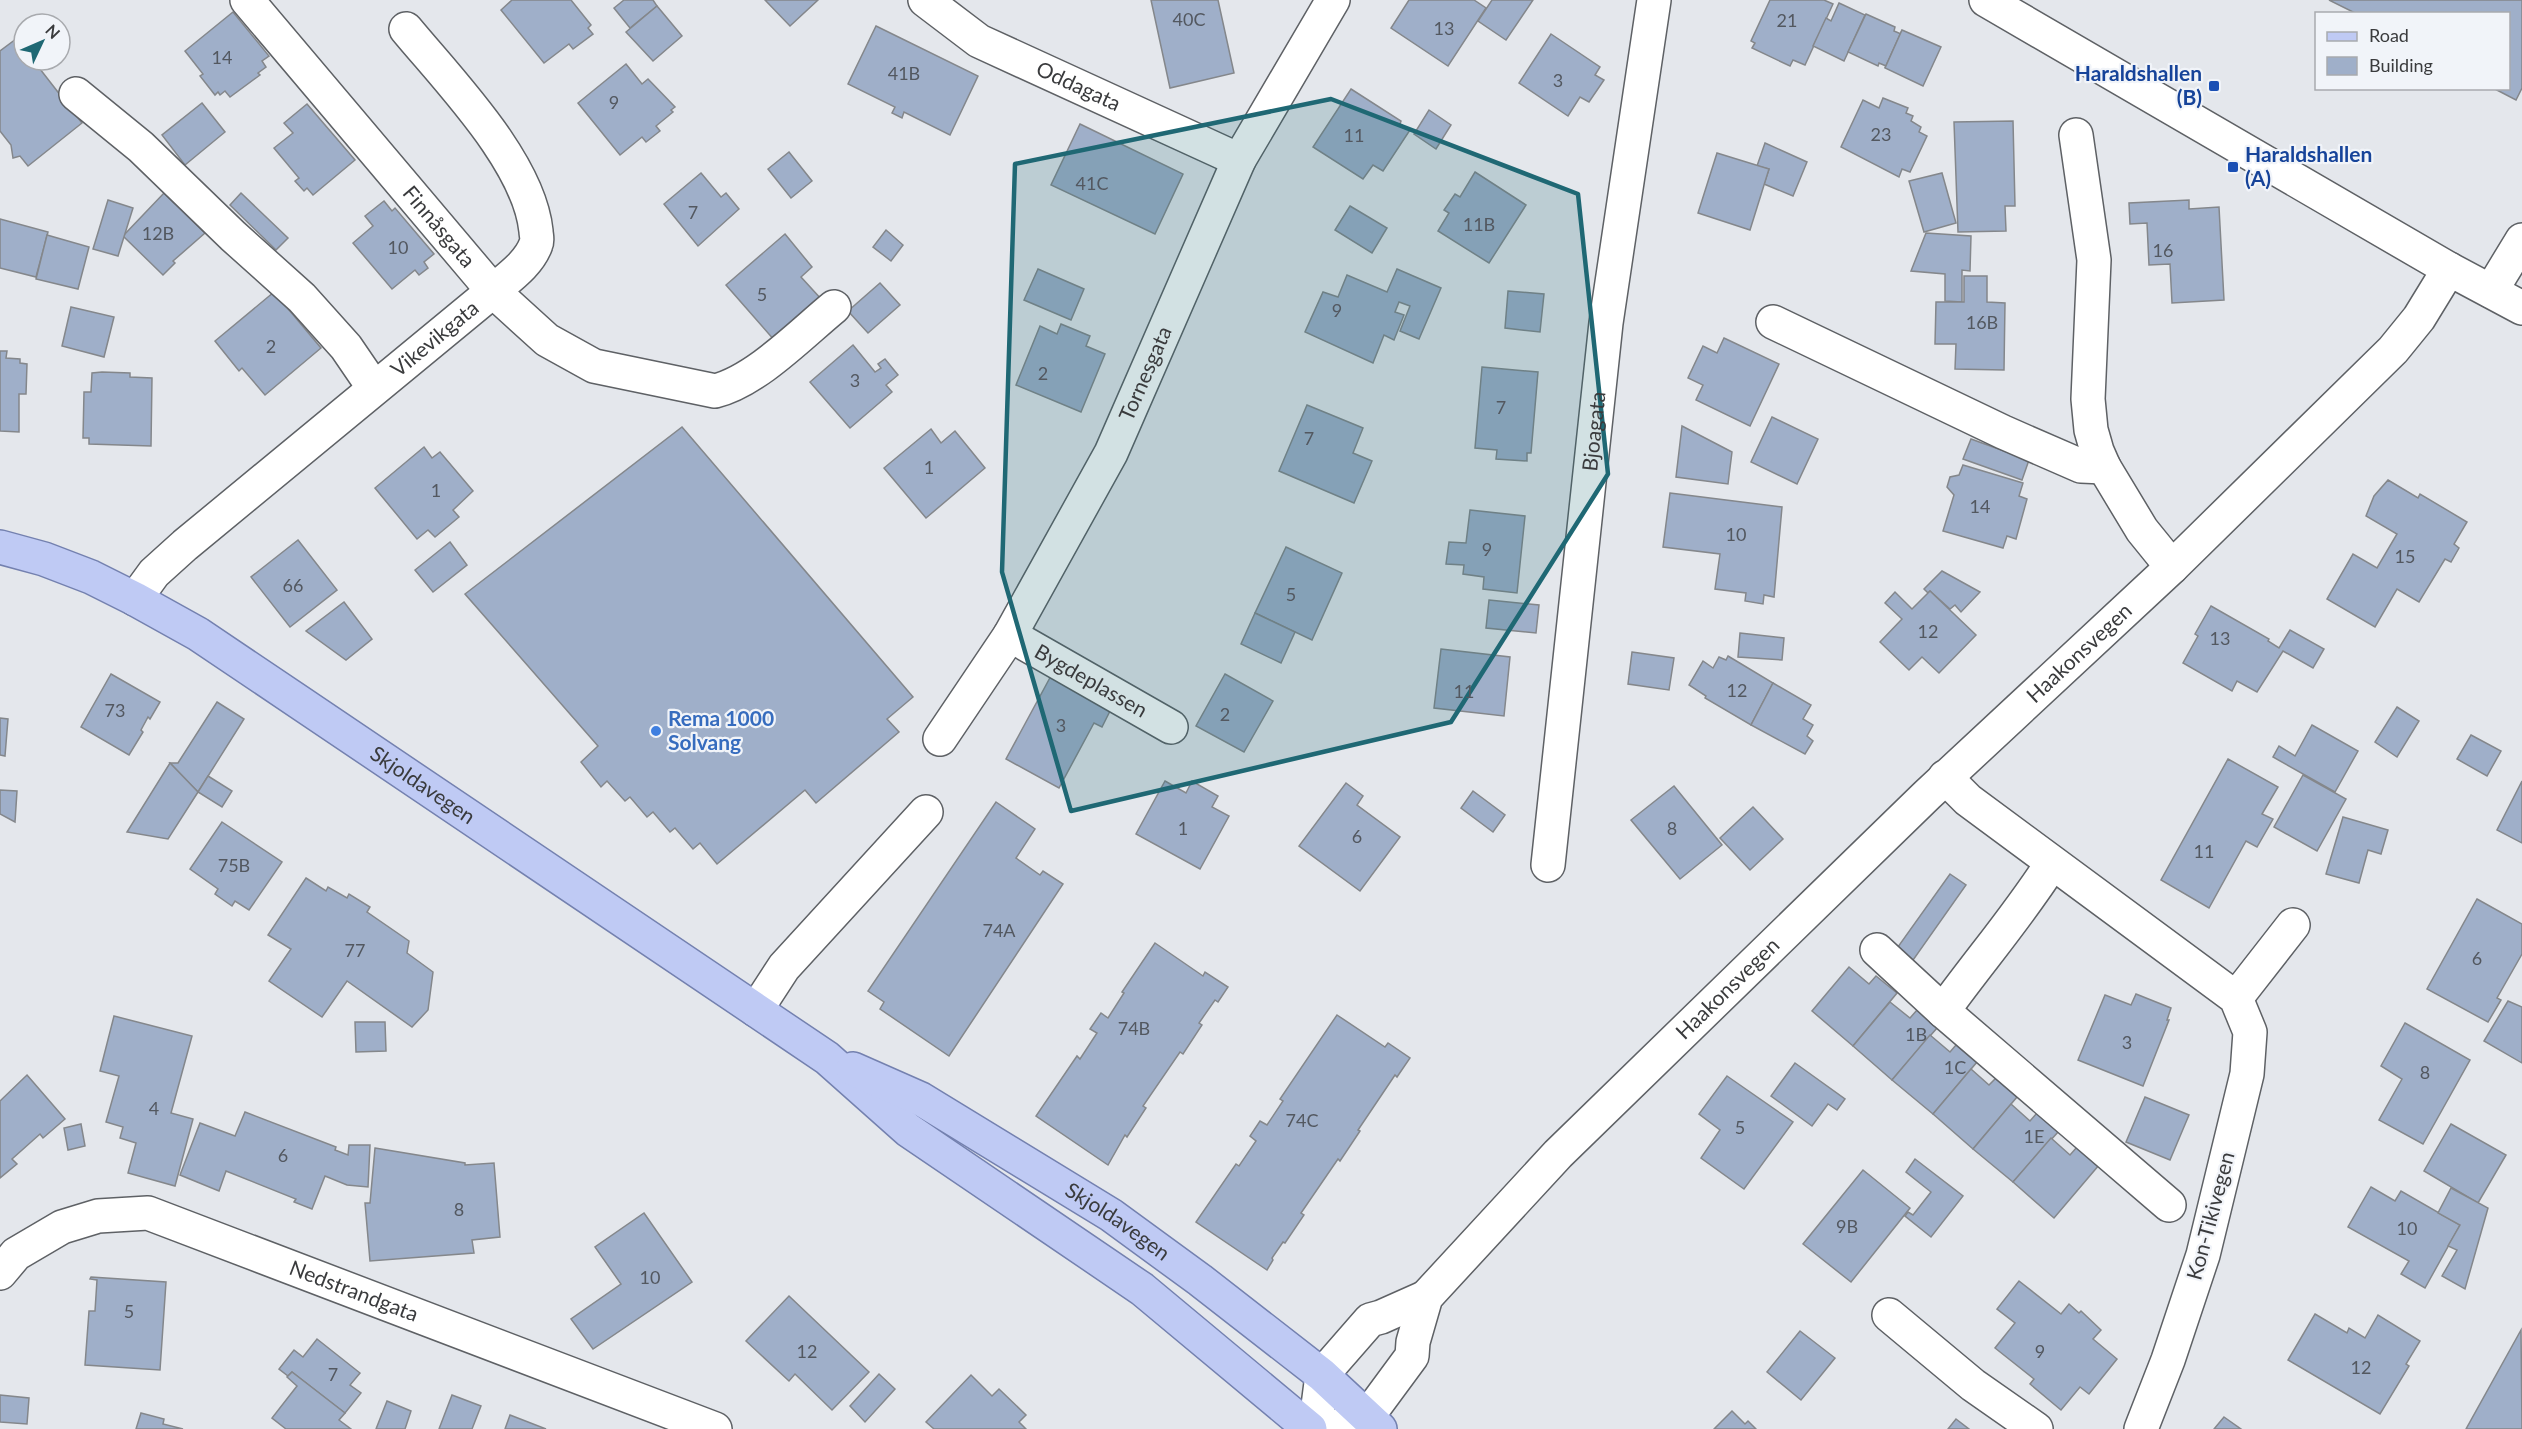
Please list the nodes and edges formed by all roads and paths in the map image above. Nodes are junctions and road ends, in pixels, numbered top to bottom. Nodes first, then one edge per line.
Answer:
1 (247, 0) edge
2 (925, 0) edge
3 (1333, 0) edge
4 (1654, 0) edge
5 (1986, 0) edge
6 (406, 29) dead end
7 (76, 94) dead end
8 (2076, 135) dead end
9 (1239, 160) junction
10 (2522, 240) edge
11 (2449, 269) junction
12 (493, 291) junction
13 (2491, 291) junction
14 (834, 307) dead end
15 (2522, 308) edge
16 (1773, 322) dead end
17 (374, 388) junction
18 (2104, 466) junction
19 (0, 547) edge
20 (2172, 567) junction
21 (135, 598) junction
22 (1010, 635) junction
23 (1171, 727) dead end
24 (940, 739) dead end
25 (1945, 777) junction
26 (926, 812) dead end
27 (2052, 863) junction
28 (1548, 865) dead end
29 (2293, 925) dead end
30 (1877, 950) dead end
31 (2236, 999) junction
32 (756, 1010) junction
33 (1943, 1011) junction
34 (827, 1058) junction
35 (2169, 1204) dead end
36 (0, 1273) edge
37 (1426, 1297) junction
38 (1889, 1315) dead end
39 (1322, 1375) junction
40 (1373, 1423) edge
41 (715, 1429) edge
42 (1310, 1429) edge
43 (1315, 1429) edge
44 (1328, 1429) edge
45 (2036, 1429) edge
46 (2141, 1429) edge

1 - 12 street, Finnåsgata
2 - 9 street, Oddagata
3 - 9 street, Tornesgata
4 - 28 street, Bjoagata
5 - 11 street
6 - 12 street, Vikevikgata
7 - 17 street
8 - 18 street
9 - 22 street, Tornesgata
10 - 13 street
11 - 13 street
11 - 20 street, Haakonsvegen
12 - 14 street, Finnåsgata
12 - 17 street, Vikevikgata
13 - 15 street
16 - 18 street
17 - 21 street, Vikevikgata
18 - 20 street
19 - 21 main road, Skjoldavegen
20 - 25 street, Haakonsvegen
21 - 32 main road, Skjoldavegen
22 - 23 street, Bygdeplassen
22 - 24 street, Tornesgata
25 - 27 street
25 - 37 street, Haakonsvegen
26 - 32 street
27 - 31 street
27 - 33 street
29 - 31 street
30 - 33 street, Kon-Tikivegen
31 - 46 street, Kon-Tikivegen
32 - 34 main road, Skjoldavegen
33 - 35 street, Kon-Tikivegen
34 - 39 main road, Skjoldavegen
34 - 42 main road, Skjoldavegen
36 - 41 street, Nedstrandgata
37 - 39 street
37 - 40 street, Haakonsvegen
38 - 45 street
39 - 40 main road, Skjoldavegen
39 - 43 street
40 - 44 street

